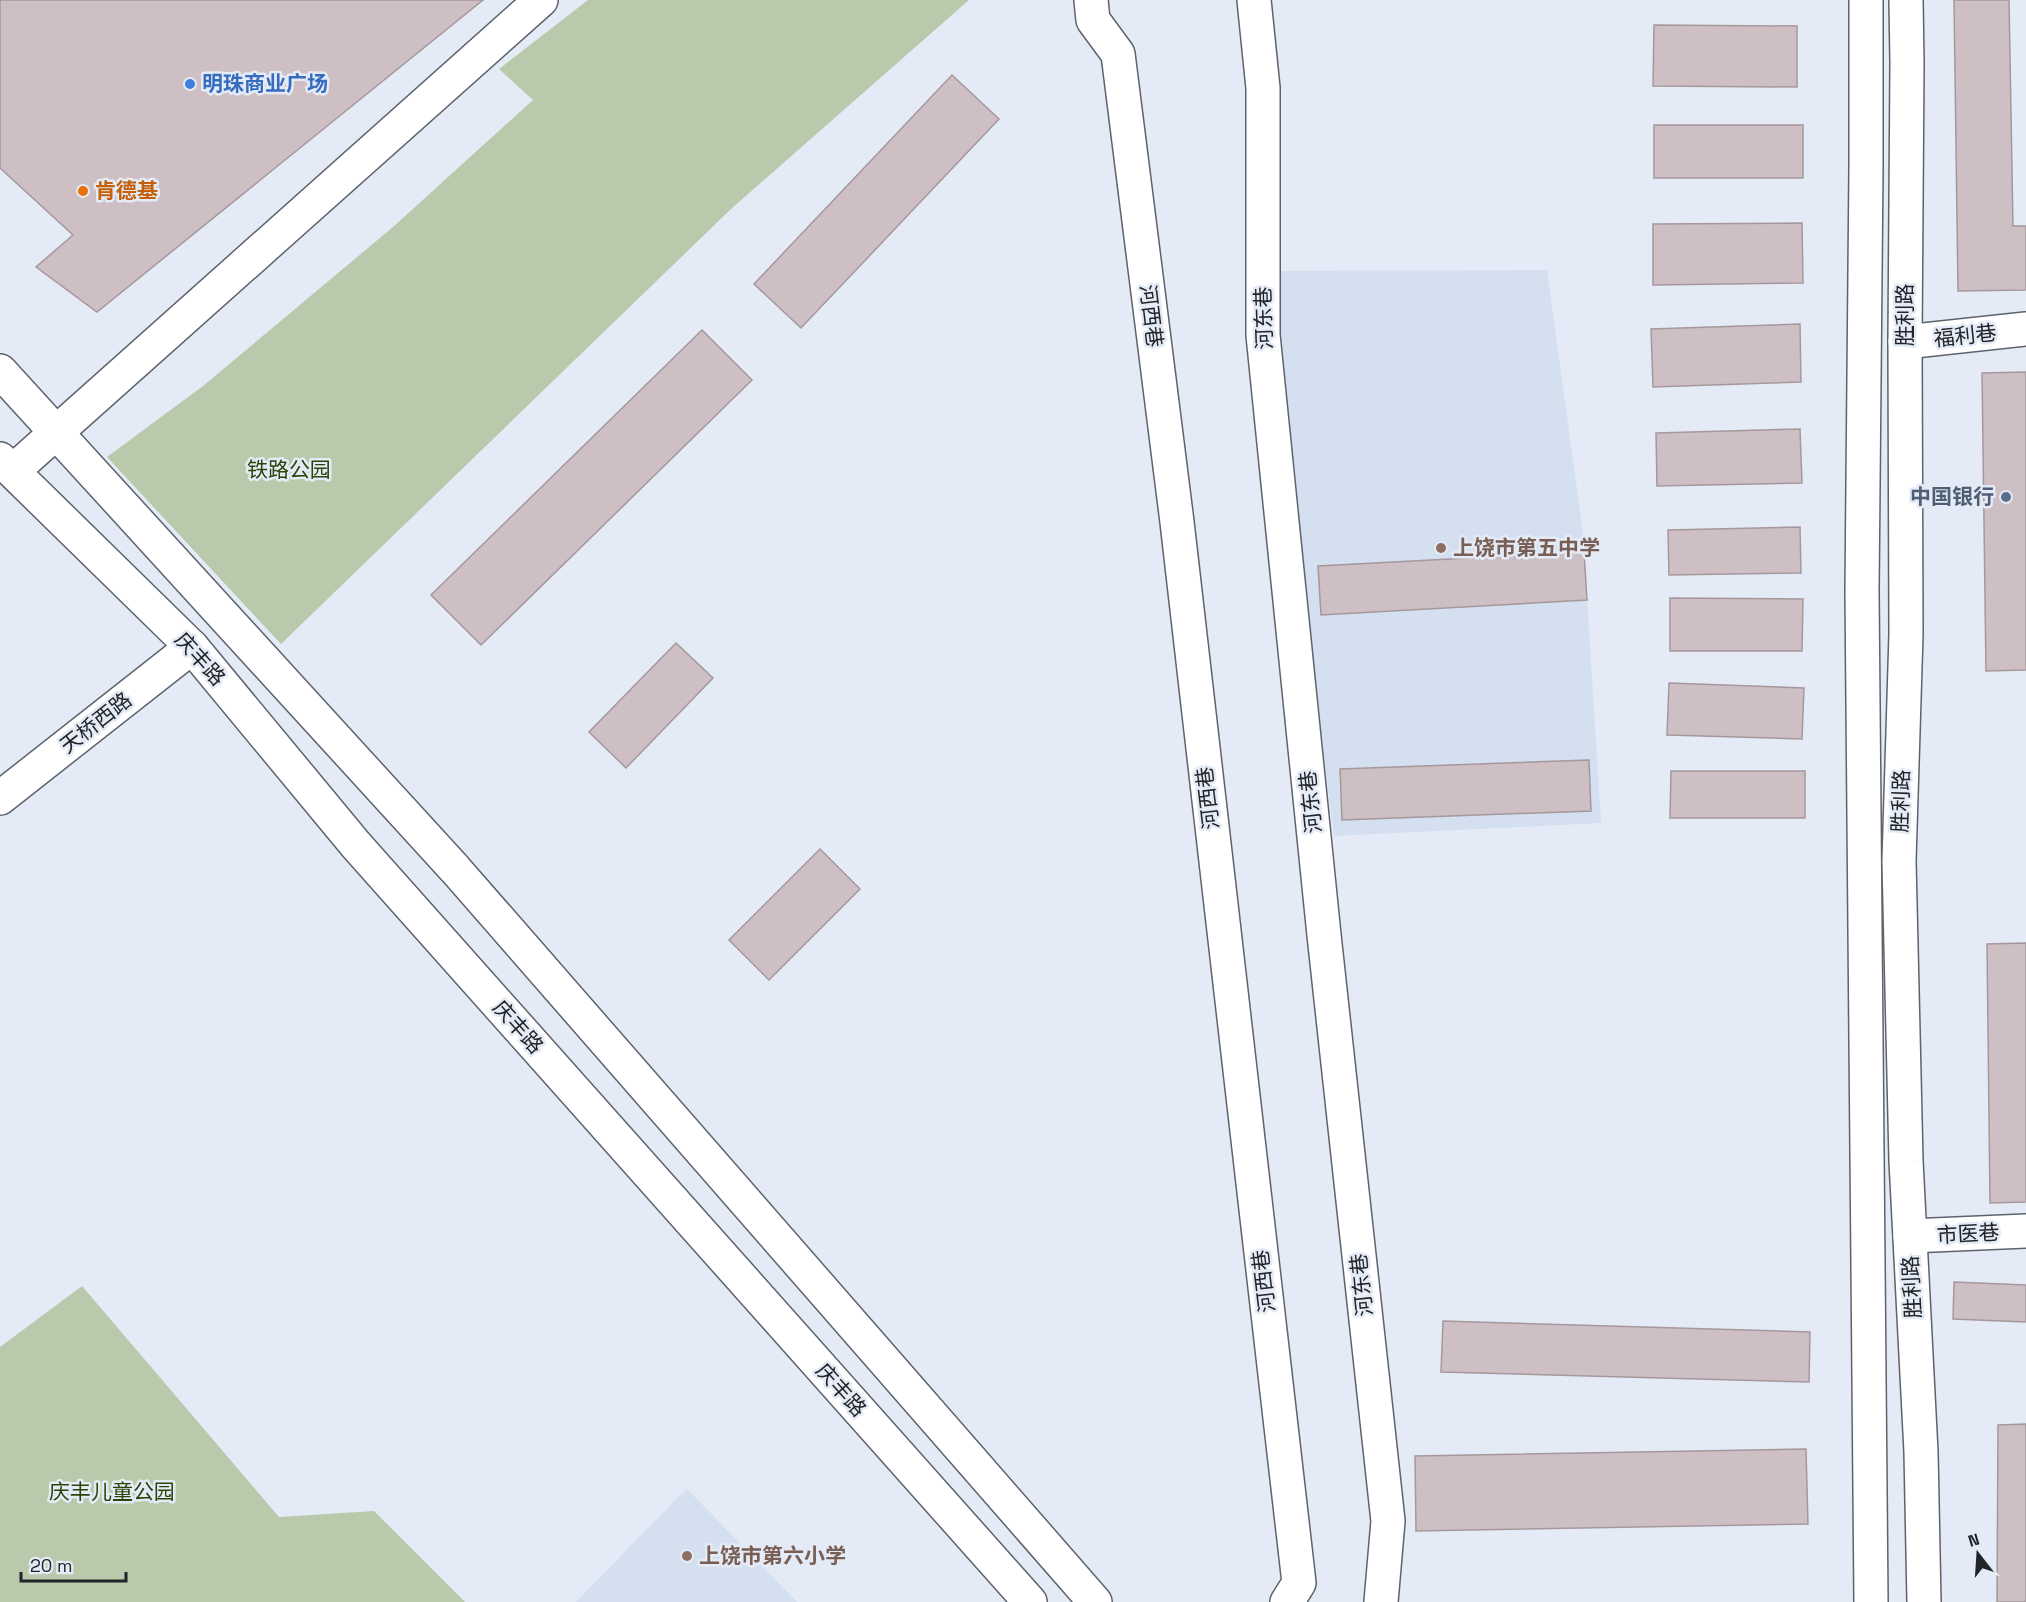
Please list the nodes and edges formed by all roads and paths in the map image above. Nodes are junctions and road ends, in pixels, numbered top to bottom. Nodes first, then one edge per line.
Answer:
1 (541, 0) edge
2 (1091, 0) edge
3 (1254, 0) edge
4 (1866, 0) edge
5 (1906, 0) edge
6 (2026, 329) edge
7 (1905, 342) junction
8 (0, 371) edge
9 (56, 432) junction
10 (6, 465) edge
11 (192, 647) junction
12 (0, 798) edge
13 (2026, 1231) edge
14 (1910, 1236) junction
15 (1030, 1602) edge
16 (1095, 1602) edge
17 (1287, 1602) edge
18 (1381, 1602) edge
19 (1871, 1602) edge
20 (1924, 1602) edge

1 - 9 main road
2 - 17 main road, 河西巷
3 - 18 main road, 河东巷
4 - 19 main road, 胜利路
5 - 7 main road, 胜利路
6 - 7 main road, 福利巷
7 - 14 main road, 胜利路
8 - 9 main road
9 - 10 main road
9 - 16 main road
10 - 11 main road, 庆丰路
11 - 12 main road, 天桥西路
11 - 15 main road, 庆丰路
13 - 14 main road, 市医巷
14 - 20 main road, 胜利路

